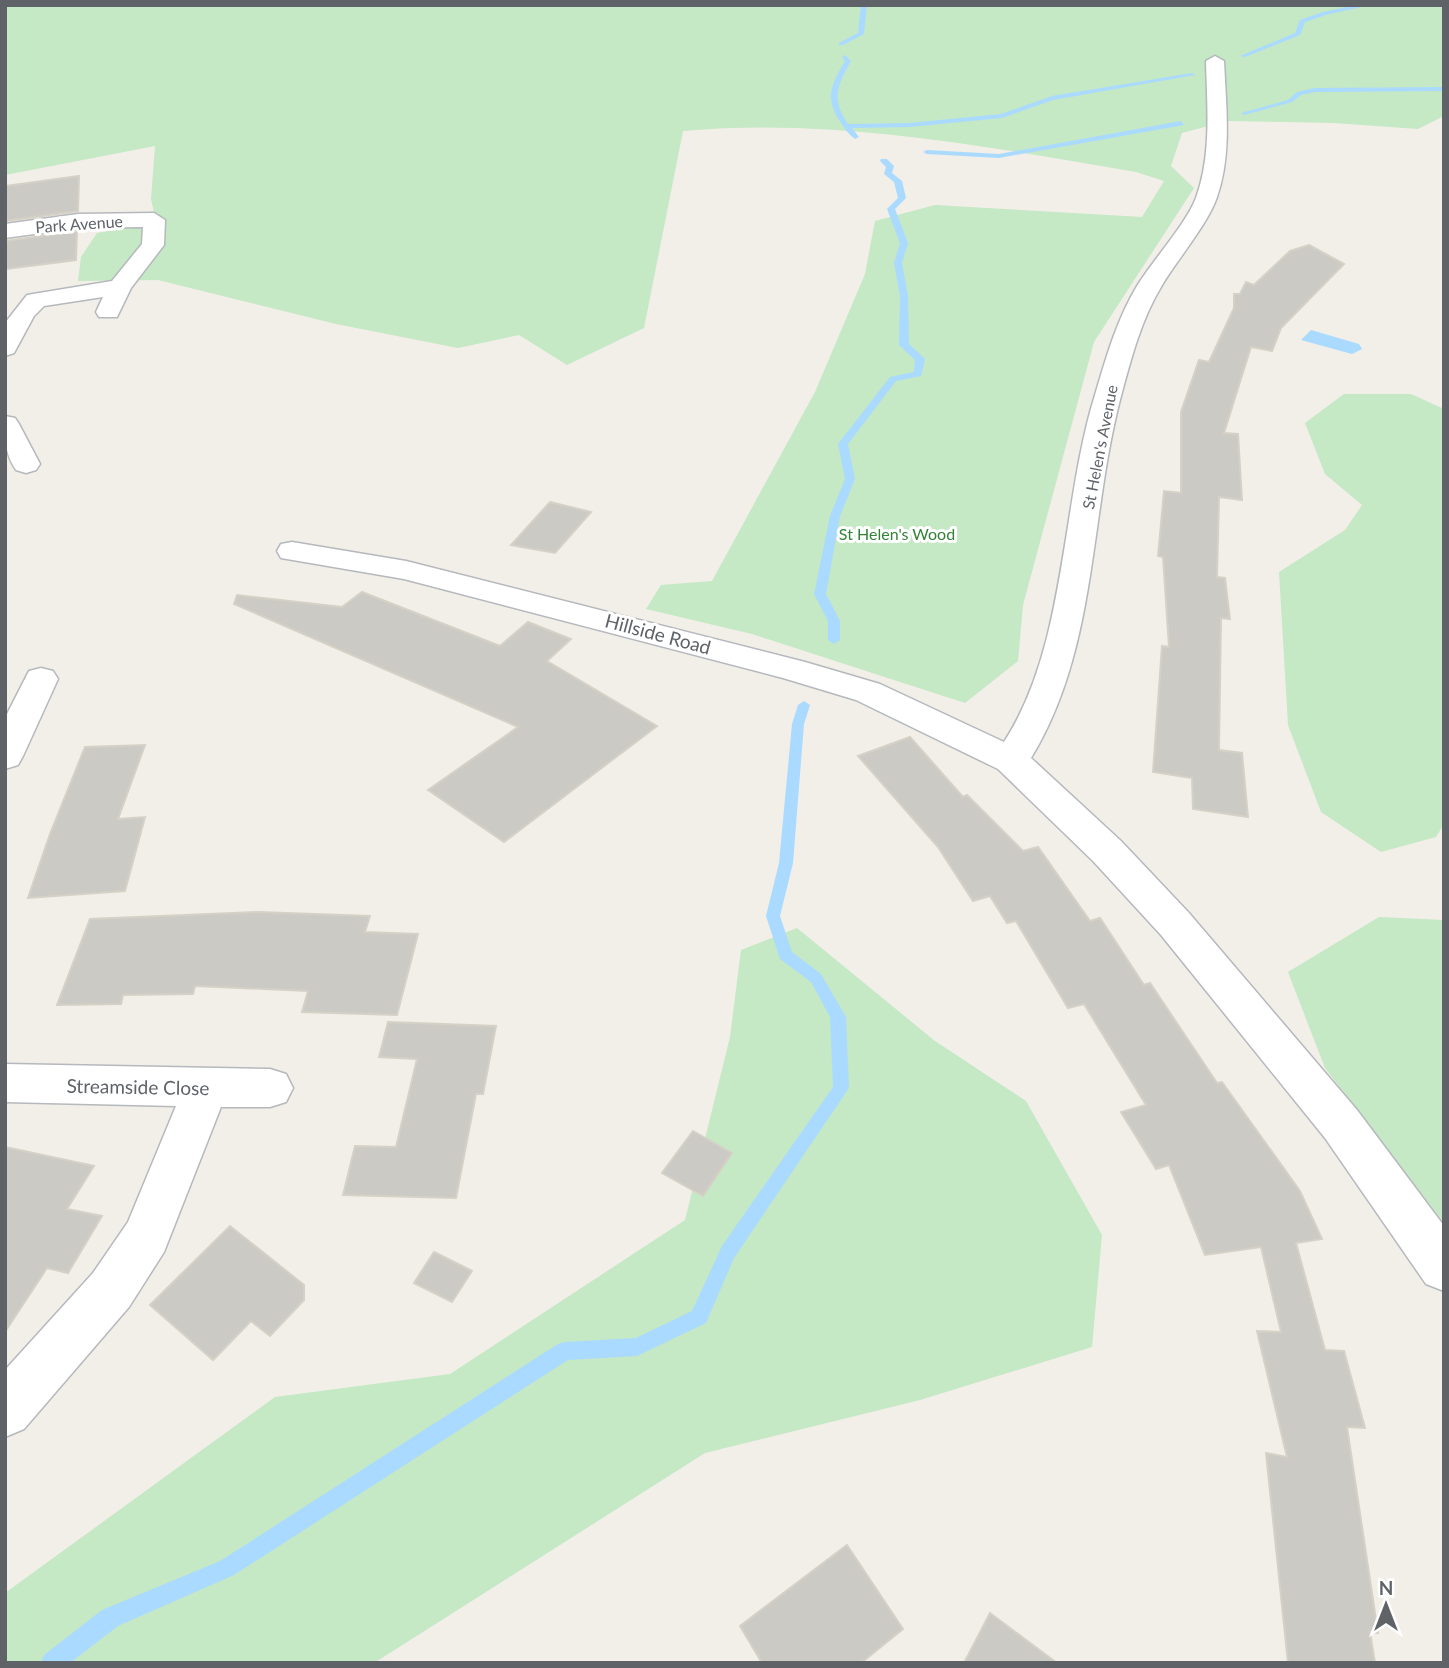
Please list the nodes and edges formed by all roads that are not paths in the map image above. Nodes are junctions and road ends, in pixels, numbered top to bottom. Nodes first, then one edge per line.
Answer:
1 (1214, 61) dead end
2 (5, 231) edge
3 (120, 287) junction
4 (108, 312) dead end
5 (5, 348) edge
6 (5, 424) edge
7 (26, 464) dead end
8 (292, 551) dead end
9 (41, 679) dead end
10 (5, 755) edge
11 (1012, 760) junction
12 (5, 1083) edge
13 (270, 1088) dead end
14 (205, 1089) junction
15 (1444, 1267) edge
16 (5, 1410) edge

1 - 11 street, St Helen's Avenue
2 - 3 street, Park Avenue
3 - 4 street
3 - 5 street
6 - 7 street
8 - 11 street, Hillside Road
9 - 10 street
11 - 15 street, Hillside Road
12 - 14 street, Streamside Close
13 - 14 street, Streamside Close
14 - 16 street

